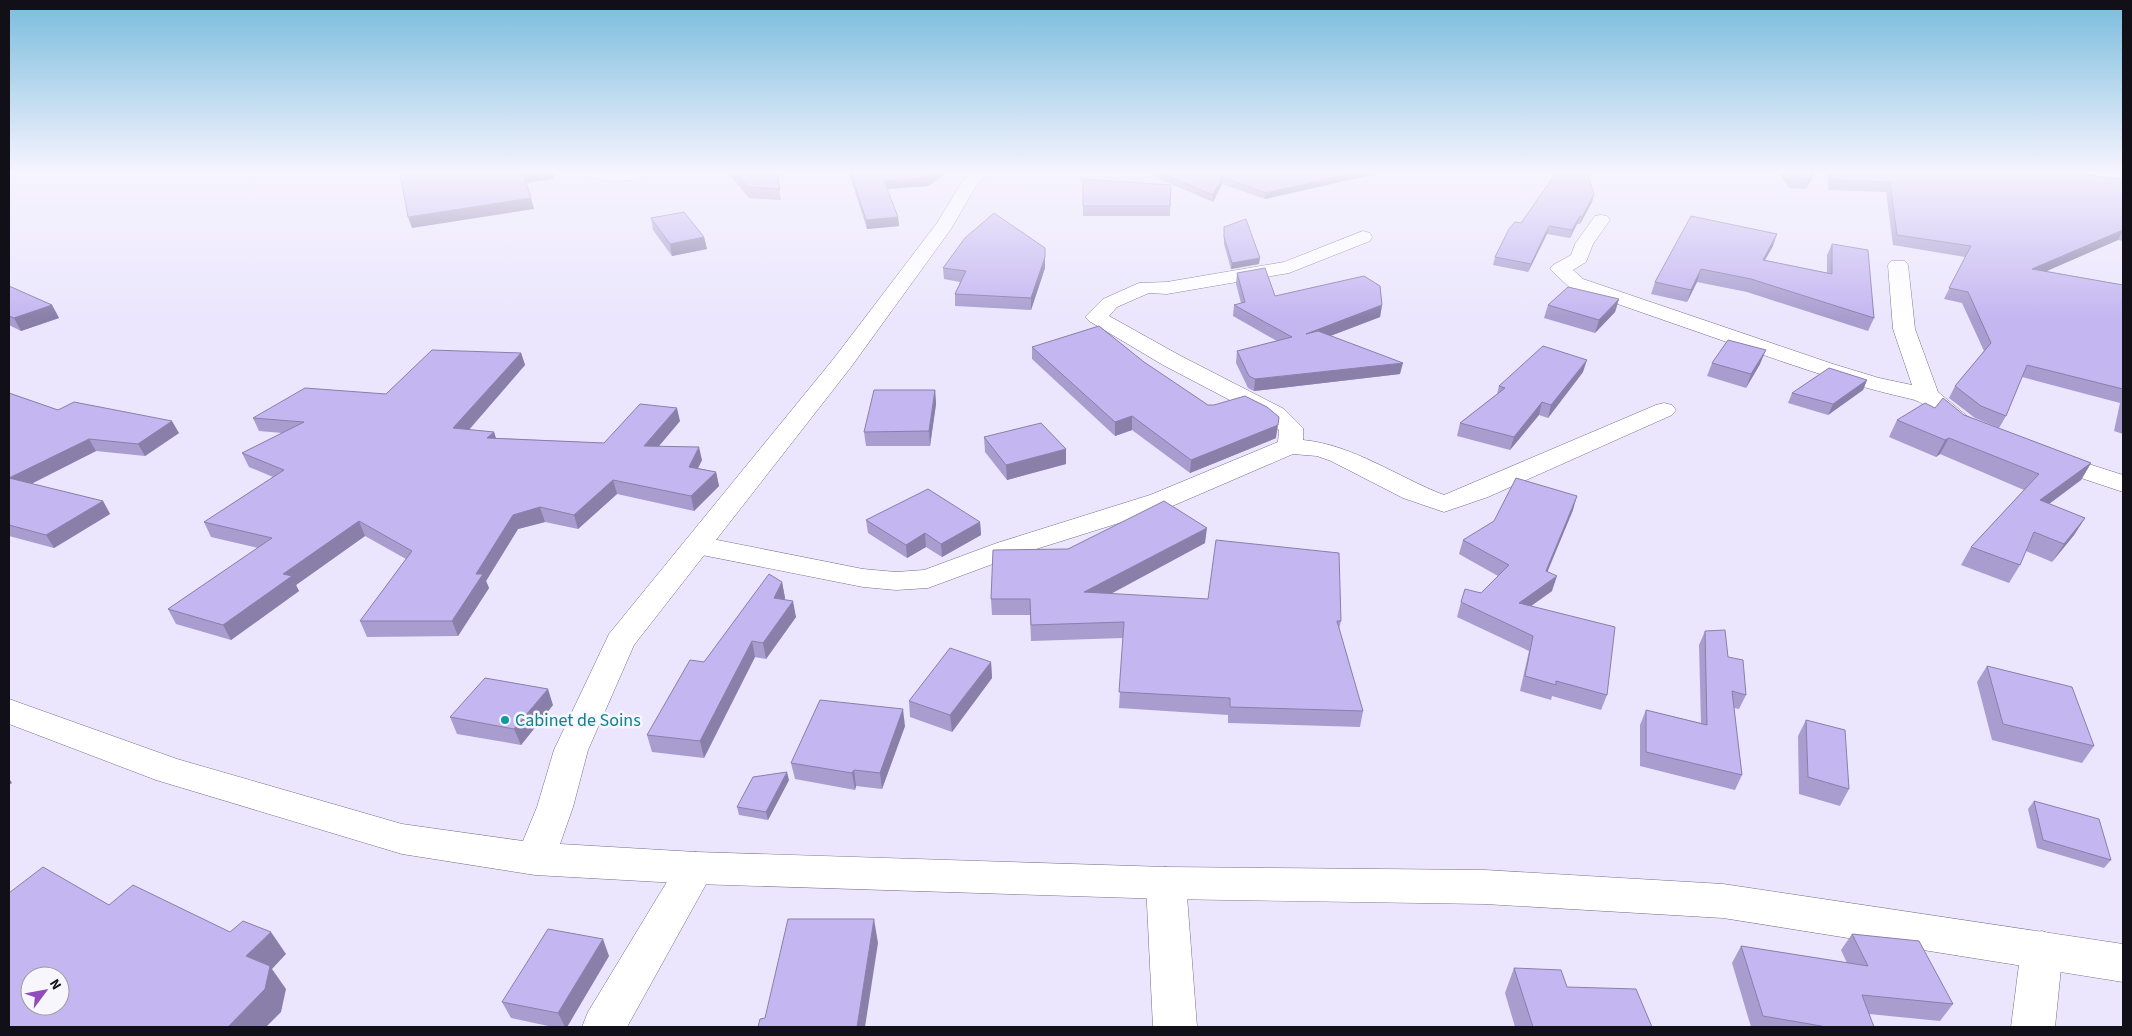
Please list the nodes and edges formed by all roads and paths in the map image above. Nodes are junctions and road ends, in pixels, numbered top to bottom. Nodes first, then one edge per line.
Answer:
1 (947, 221) edge
2 (1599, 221) edge
3 (1363, 237) dead end
4 (1898, 265) dead end
5 (1927, 395) junction
6 (1664, 410) dead end
7 (1991, 436) edge
8 (1290, 446) junction
9 (2032, 452) edge
10 (2123, 484) edge
11 (697, 545) junction
12 (9, 711) edge
13 (534, 859) junction
14 (696, 868) junction
15 (1166, 882) junction
16 (2042, 949) junction
17 (2123, 963) edge
18 (604, 1027) edge
19 (1175, 1027) edge
20 (2033, 1027) edge

1 - 11 street
2 - 5 street
3 - 8 street
4 - 5 street
5 - 7 street
6 - 8 street
8 - 11 street
9 - 10 street
11 - 13 street
12 - 13 street
13 - 14 street
14 - 15 street
14 - 18 street
15 - 16 street
15 - 19 street
16 - 17 street
16 - 20 street

